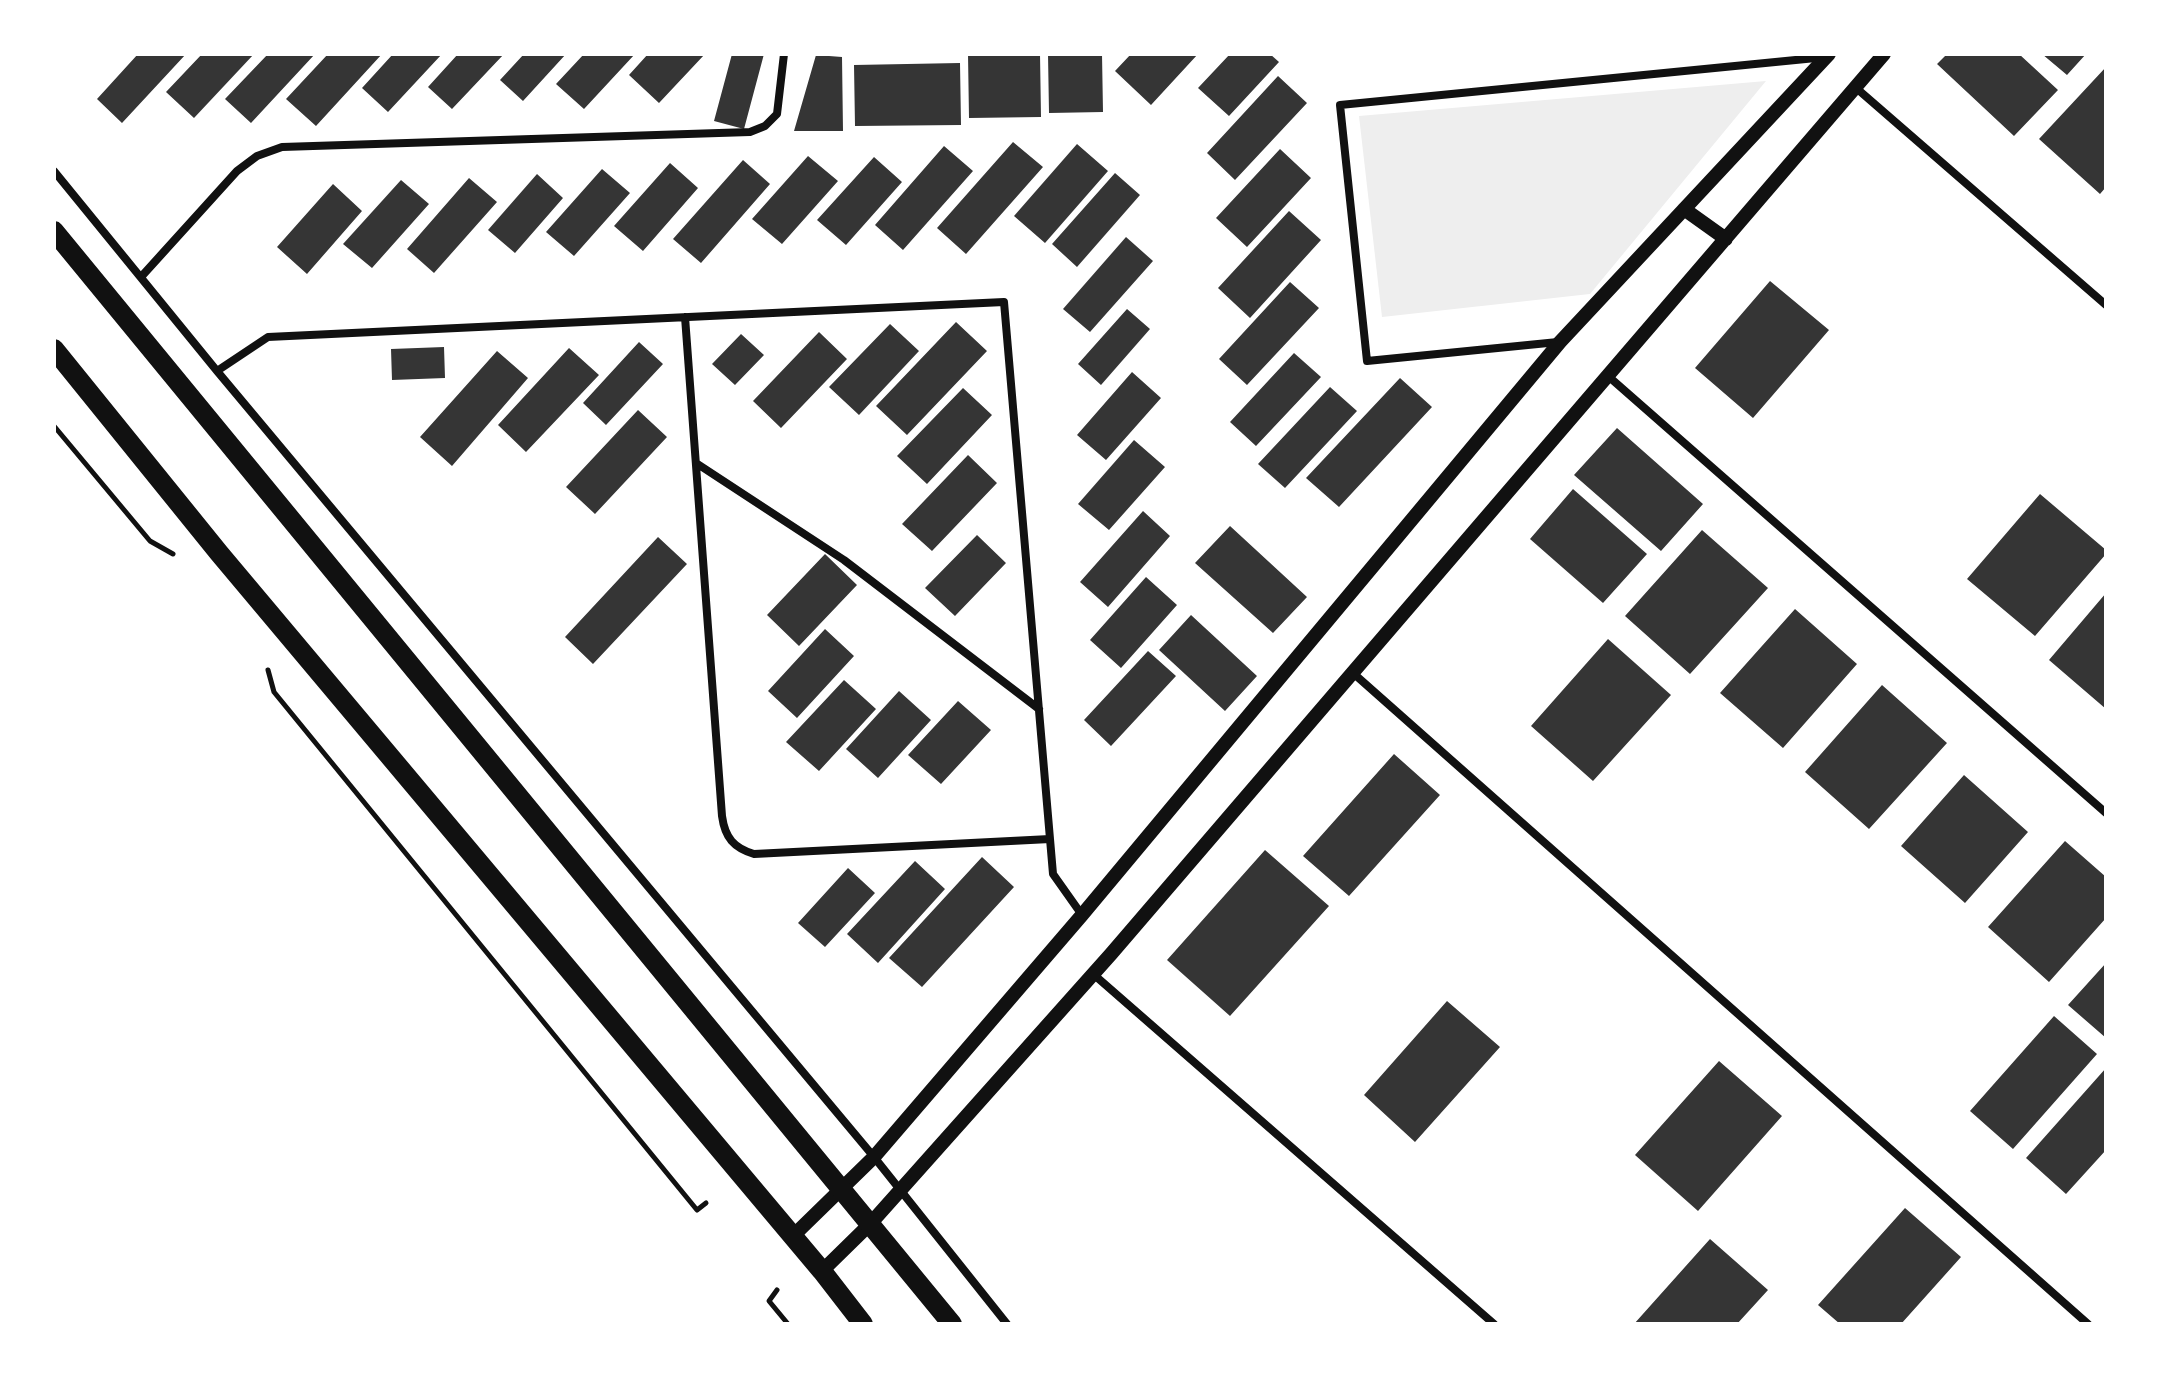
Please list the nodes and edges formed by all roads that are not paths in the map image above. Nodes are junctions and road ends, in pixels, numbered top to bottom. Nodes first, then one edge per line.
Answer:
1 (784, 54) edge
2 (1884, 54) edge
3 (1828, 56) edge
4 (1855, 87) junction
5 (54, 171) edge
6 (1684, 209) junction
7 (54, 231) edge
8 (1726, 239) junction
9 (141, 277) junction
10 (2106, 305) edge
11 (685, 317) junction
12 (1560, 342) junction
13 (54, 349) edge
14 (217, 371) junction
15 (1608, 376) junction
16 (696, 463) junction
17 (1353, 673) junction
18 (1039, 709) junction
19 (2106, 813) edge
20 (1050, 839) junction
21 (1082, 915) junction
22 (1092, 973) junction
23 (874, 1157) junction
24 (840, 1187) junction
25 (900, 1192) junction
26 (871, 1223) junction
27 (793, 1236) junction
28 (822, 1271) junction
29 (863, 1324) edge
30 (952, 1324) edge
31 (1007, 1324) edge
32 (1494, 1324) edge
33 (2088, 1324) edge

1 - 9 street
2 - 4 street
3 - 6 street
3 - 12 street
4 - 8 street
4 - 10 street
5 - 9 street
6 - 8 street
6 - 12 street
7 - 24 main road
8 - 15 street
9 - 14 street
11 - 14 street
11 - 16 street
11 - 18 street
12 - 21 street
13 - 27 main road
14 - 23 street
15 - 17 street
15 - 19 street
16 - 18 street
16 - 20 street
17 - 22 street
17 - 33 street
18 - 20 street
20 - 21 street
21 - 23 street
22 - 25 street
22 - 32 street
23 - 24 street
23 - 25 street
24 - 26 main road
24 - 27 street
25 - 26 street
25 - 31 street
26 - 28 street
26 - 30 main road
27 - 28 main road
28 - 29 main road

